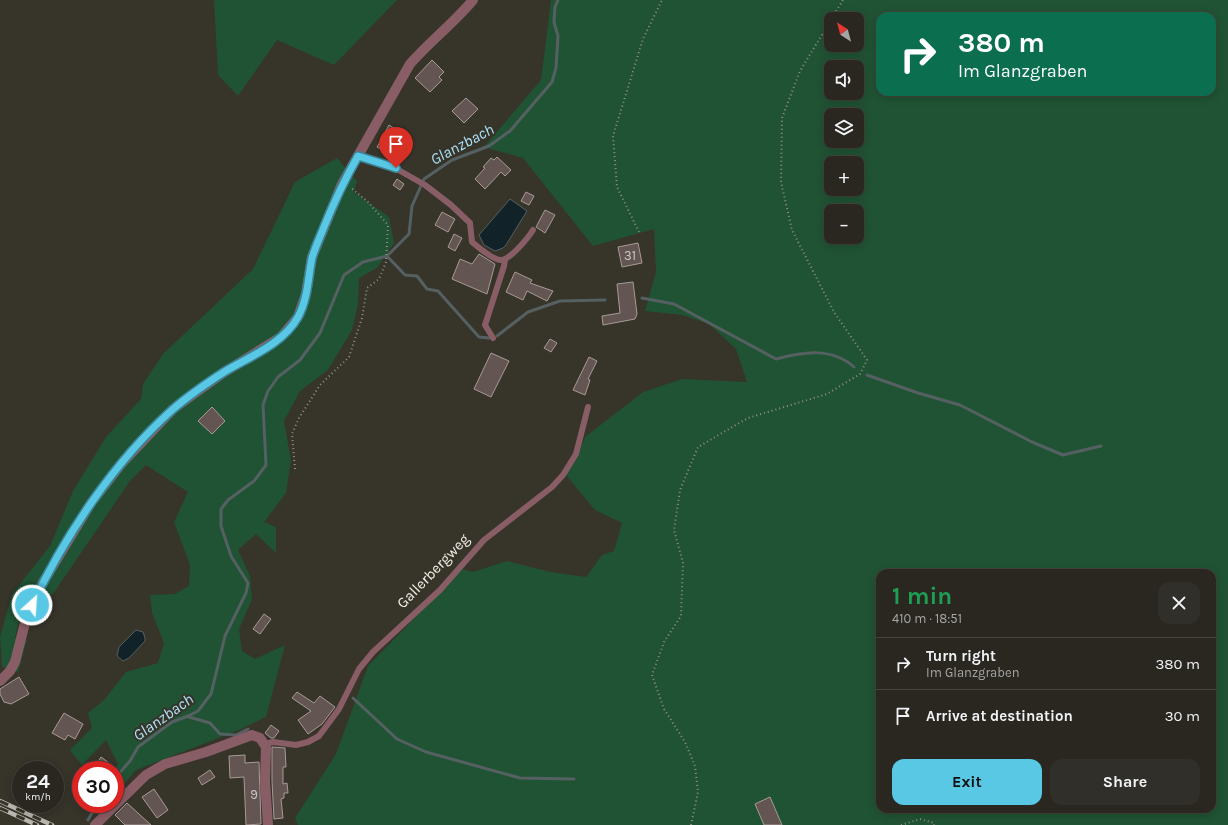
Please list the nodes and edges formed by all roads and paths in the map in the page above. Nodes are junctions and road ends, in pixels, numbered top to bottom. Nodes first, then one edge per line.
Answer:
1 (473, 0) edge
2 (662, 0) edge
3 (843, 0) edge
4 (358, 156) junction
5 (343, 181) junction
6 (533, 230) dead end
7 (639, 232) dead end
8 (505, 260) junction
9 (493, 338) dead end
10 (588, 406) dead end
11 (295, 469) dead end
12 (0, 681) edge
13 (265, 744) junction
14 (95, 825) edge
15 (268, 825) edge
16 (691, 825) edge
17 (901, 825) edge
18 (934, 825) edge

1 - 4 street
2 - 7 path
3 - 16 path
4 - 5 street
4 - 8 lane
5 - 11 path
5 - 12 street
6 - 8 lane
8 - 9 lane
10 - 13 lane, Gallerbergweg
13 - 14 street, Gallerbergweg
13 - 15 street
17 - 18 path

